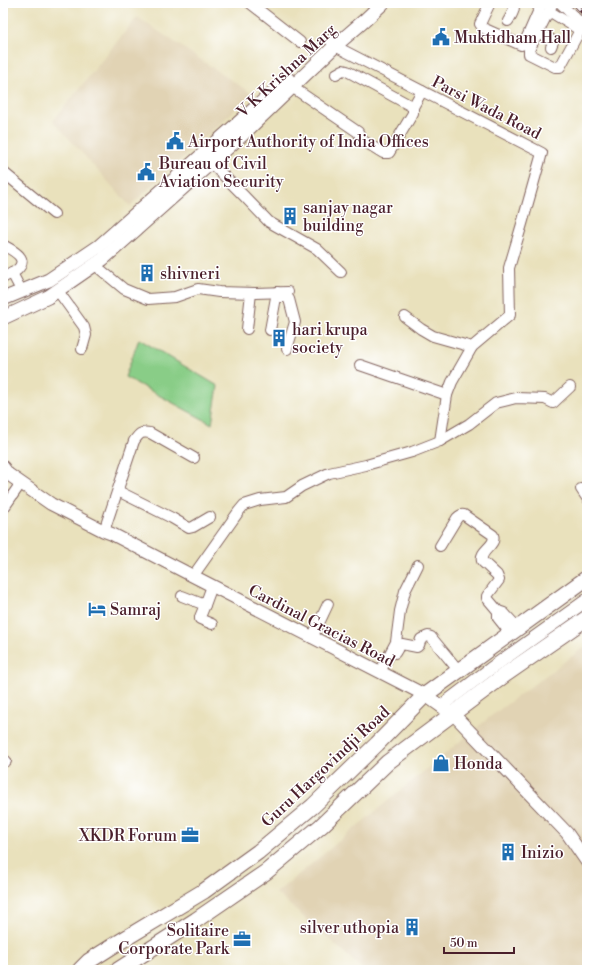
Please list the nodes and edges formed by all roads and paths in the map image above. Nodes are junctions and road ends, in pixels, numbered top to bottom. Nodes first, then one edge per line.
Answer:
1 (250, 3) edge
2 (370, 3) edge
3 (383, 3) edge
4 (490, 3) edge
5 (513, 3) edge
6 (560, 3) edge
7 (548, 6) edge
8 (508, 21) dead end
9 (587, 29) edge
10 (538, 32) junction
11 (300, 42) dead end
12 (333, 43) junction
13 (551, 47) dead end
14 (336, 74) dead end
15 (292, 87) junction
16 (422, 91) junction
17 (413, 107) junction
18 (211, 163) junction
19 (3, 172) edge
20 (54, 214) dead end
21 (3, 246) edge
22 (95, 265) junction
23 (341, 272) dead end
24 (12, 273) junction
25 (3, 278) edge
26 (58, 291) junction
27 (22, 292) junction
28 (250, 293) junction
29 (281, 294) junction
30 (3, 299) edge
31 (405, 316) dead end
32 (3, 318) edge
33 (247, 329) dead end
34 (270, 330) dead end
35 (472, 347) junction
36 (82, 349) dead end
37 (287, 349) dead end
38 (360, 365) dead end
39 (570, 387) dead end
40 (447, 395) junction
41 (440, 441) junction
42 (194, 458) dead end
43 (3, 467) edge
44 (13, 479) edge
45 (581, 489) dead end
46 (118, 492) junction
47 (587, 498) edge
48 (3, 509) edge
49 (210, 517) dead end
50 (104, 531) junction
51 (440, 546) dead end
52 (418, 565) dead end
53 (193, 576) junction
54 (587, 578) edge
55 (212, 586) junction
56 (182, 596) dead end
57 (587, 600) edge
58 (328, 604) dead end
59 (205, 605) junction
60 (587, 618) edge
61 (212, 624) dead end
62 (514, 631) junction
63 (312, 638) junction
64 (459, 671) junction
65 (382, 673) junction
66 (425, 695) junction
67 (446, 710) junction
68 (587, 862) edge
69 (80, 970) edge
70 (118, 970) edge

1 - 11 street
2 - 12 main road, V K Krishna Marg
3 - 12 main road, V K Krishna Marg
4 - 7 street
5 - 8 street
6 - 9 street
7 - 10 street
7 - 10 street
10 - 13 street
12 - 15 main road, V K Krishna Marg
12 - 16 street, Parsi Wada Road
12 - 27 main road, V K Krishna Marg
14 - 17 street
15 - 17 street
15 - 18 main road, V K Krishna Marg
16 - 17 street
16 - 35 street, Parsi Wada Road
18 - 22 main road, V K Krishna Marg
18 - 23 street
19 - 20 street
21 - 24 street
22 - 26 main road, V K Krishna Marg
22 - 28 street
24 - 25 street
24 - 27 street
26 - 32 main road, V K Krishna Marg
26 - 36 street
27 - 30 main road, V K Krishna Marg
28 - 29 street
28 - 33 street
29 - 34 street
29 - 37 street
31 - 35 street
35 - 40 street, Parsi Wada Road
38 - 40 street
39 - 41 street
40 - 41 street, Parsi Wada Road
41 - 53 street
42 - 46 street
43 - 44 street, Cardinal Gracias Road
44 - 48 street
44 - 50 street, Cardinal Gracias Road
45 - 47 street
46 - 49 street
46 - 50 street
50 - 53 street, Cardinal Gracias Road
51 - 62 street
52 - 65 street
53 - 55 street, Cardinal Gracias Road
54 - 62 main road, Guru Hargovindji Road
55 - 59 street
55 - 63 street, Cardinal Gracias Road
56 - 59 street
57 - 67 street
58 - 63 street
59 - 61 street
60 - 67 main road
62 - 64 main road, Guru Hargovindji Road
63 - 65 street, Cardinal Gracias Road
64 - 65 street
64 - 66 main road, Guru Hargovindji Road
65 - 66 street, Cardinal Gracias Road
66 - 67 street, Cardinal Gracias Road
66 - 69 main road, Guru Hargovindji Road
67 - 68 street, Cardinal Gracias Road
67 - 70 main road

